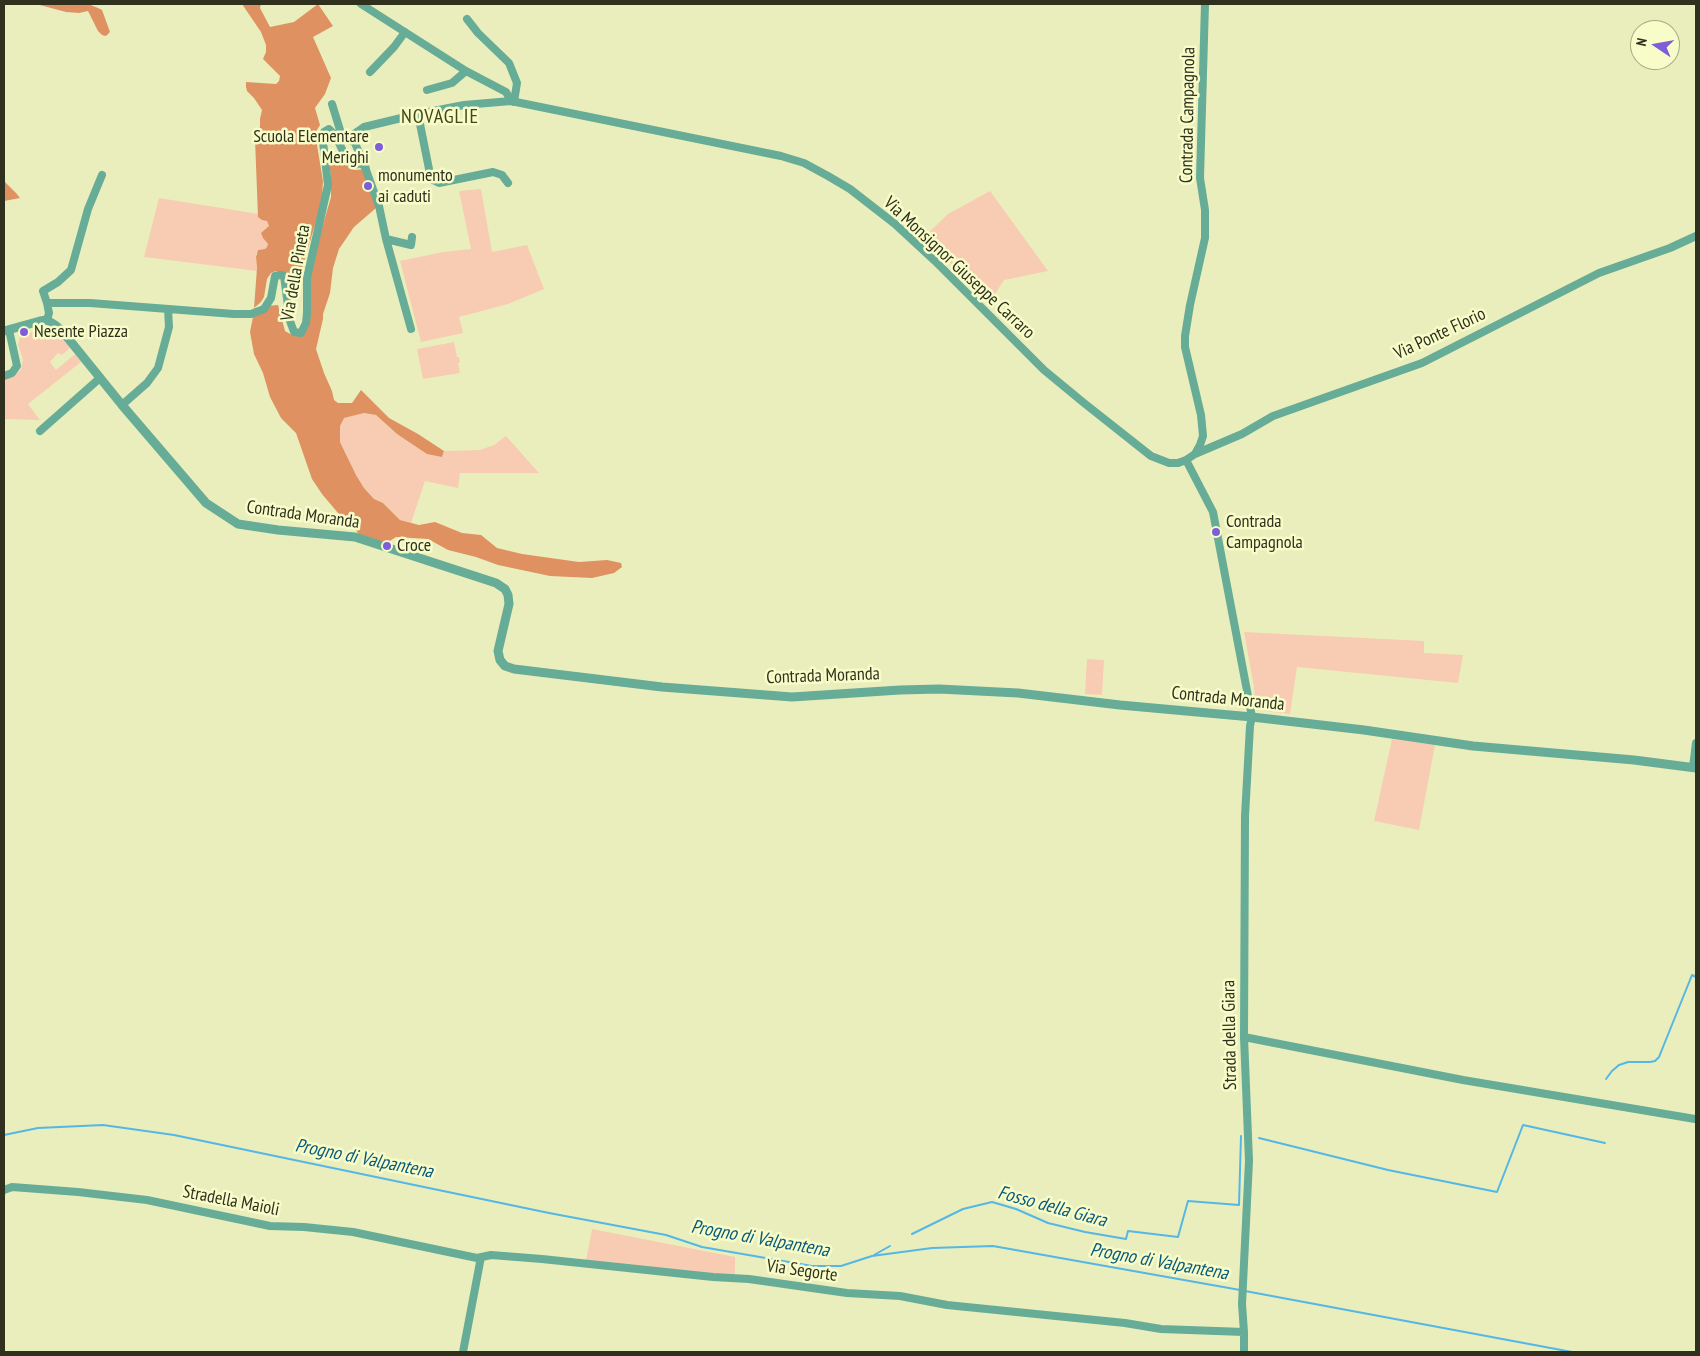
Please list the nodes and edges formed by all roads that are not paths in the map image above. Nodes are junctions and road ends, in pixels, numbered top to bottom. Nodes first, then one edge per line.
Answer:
1 (361, 4) edge
2 (1205, 4) edge
3 (467, 19) dead end
4 (405, 32) junction
5 (466, 71) junction
6 (370, 72) dead end
7 (427, 90) dead end
8 (513, 102) junction
9 (332, 104) dead end
10 (418, 114) junction
11 (354, 141) junction
12 (361, 163) junction
13 (102, 175) dead end
14 (508, 183) dead end
15 (1696, 236) edge
16 (412, 237) dead end
17 (386, 239) junction
18 (47, 303) junction
19 (168, 309) junction
20 (47, 320) junction
21 (411, 329) dead end
22 (6, 331) edge
23 (4, 376) edge
24 (100, 378) junction
25 (122, 405) junction
26 (40, 431) dead end
27 (1194, 454) junction
28 (1186, 460) junction
29 (1252, 717) junction
30 (1696, 743) edge
31 (1695, 768) edge
32 (1244, 1037) junction
33 (1695, 1119) edge
34 (4, 1190) edge
35 (481, 1257) junction
36 (1244, 1332) junction
37 (463, 1352) edge
38 (1244, 1352) edge

1 - 4 street
2 - 27 street, Contrada Campagnola
3 - 8 street
4 - 5 street
4 - 6 street
5 - 7 street
5 - 8 street
8 - 10 street
8 - 28 street, Via Monsignor Giuseppe Carraro
9 - 11 street
10 - 11 street
10 - 14 street
11 - 12 street
12 - 17 street
12 - 19 street, Via della Pineta
13 - 18 street
15 - 27 street, Via Ponte Florio
16 - 17 street
17 - 21 street
18 - 19 street, Via della Pineta
18 - 20 street
19 - 25 street
20 - 22 street
20 - 24 street
22 - 23 street
24 - 25 street
24 - 26 street
25 - 29 street, Contrada Moranda
27 - 28 street
28 - 29 street
29 - 31 street, Contrada Moranda
29 - 32 street, Strada della Giara
30 - 31 street
32 - 33 street
32 - 36 street, Strada della Giara
34 - 35 street, Stradella Maioli
35 - 36 street, Via Segorte
35 - 37 street
36 - 38 street, Strada della Giara

